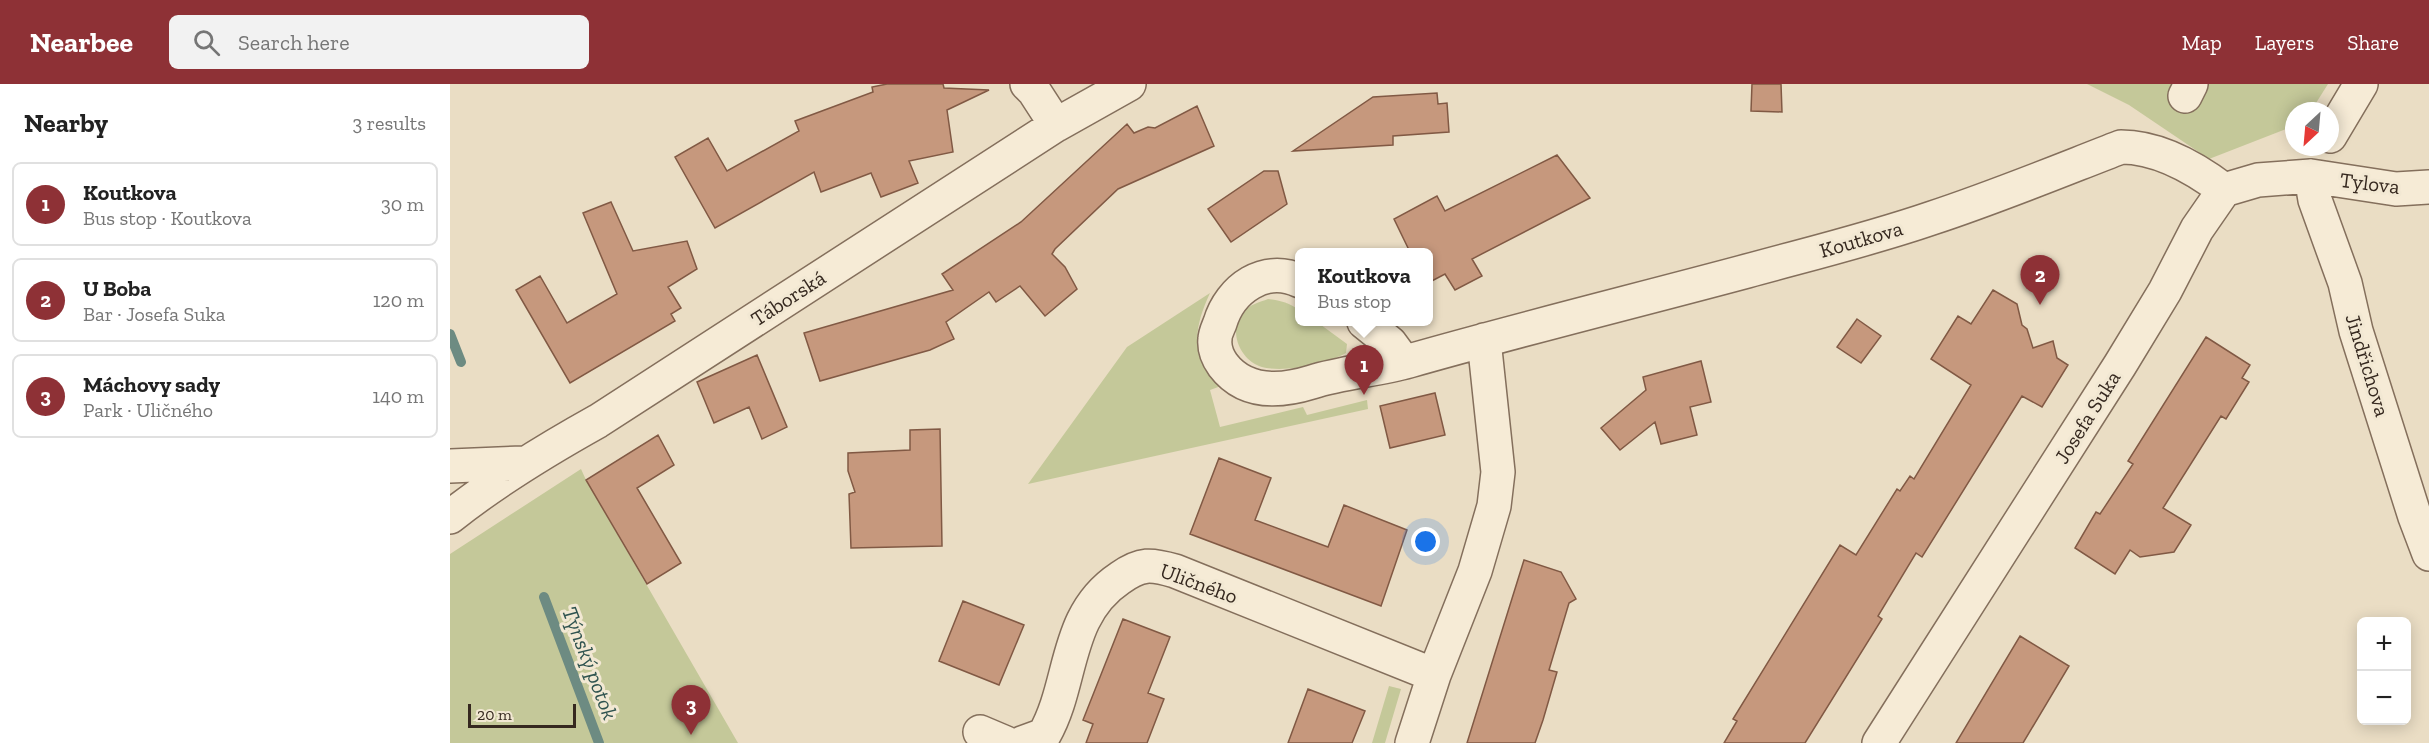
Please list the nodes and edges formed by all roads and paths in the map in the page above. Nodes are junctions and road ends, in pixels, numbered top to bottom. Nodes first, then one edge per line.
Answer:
1 (1027, 84) edge
2 (1129, 84) edge
3 (2361, 84) edge
4 (2339, 121) edge
5 (1056, 125) junction
6 (2318, 161) edge
7 (2429, 187) edge
8 (2224, 190) junction
9 (1295, 279) edge
10 (1370, 326) edge
11 (1484, 340) junction
12 (1404, 362) junction
13 (525, 463) junction
14 (450, 466) edge
15 (450, 517) edge
16 (2429, 554) edge
17 (1434, 675) junction
18 (1022, 743) edge
19 (1412, 743) edge
20 (1879, 743) edge

1 - 5 street
2 - 5 street, Táborská
3 - 4 street
5 - 13 street, Táborská
6 - 7 street, Tylova
6 - 8 street
6 - 16 street, Jindřichova
8 - 11 street, Koutkova
8 - 20 street, Josefa Suka
9 - 12 street, Koutkova
10 - 12 street
11 - 12 street, Koutkova
11 - 17 street
13 - 14 street
13 - 15 street, Táborská
17 - 18 street, Uličného
17 - 19 street

